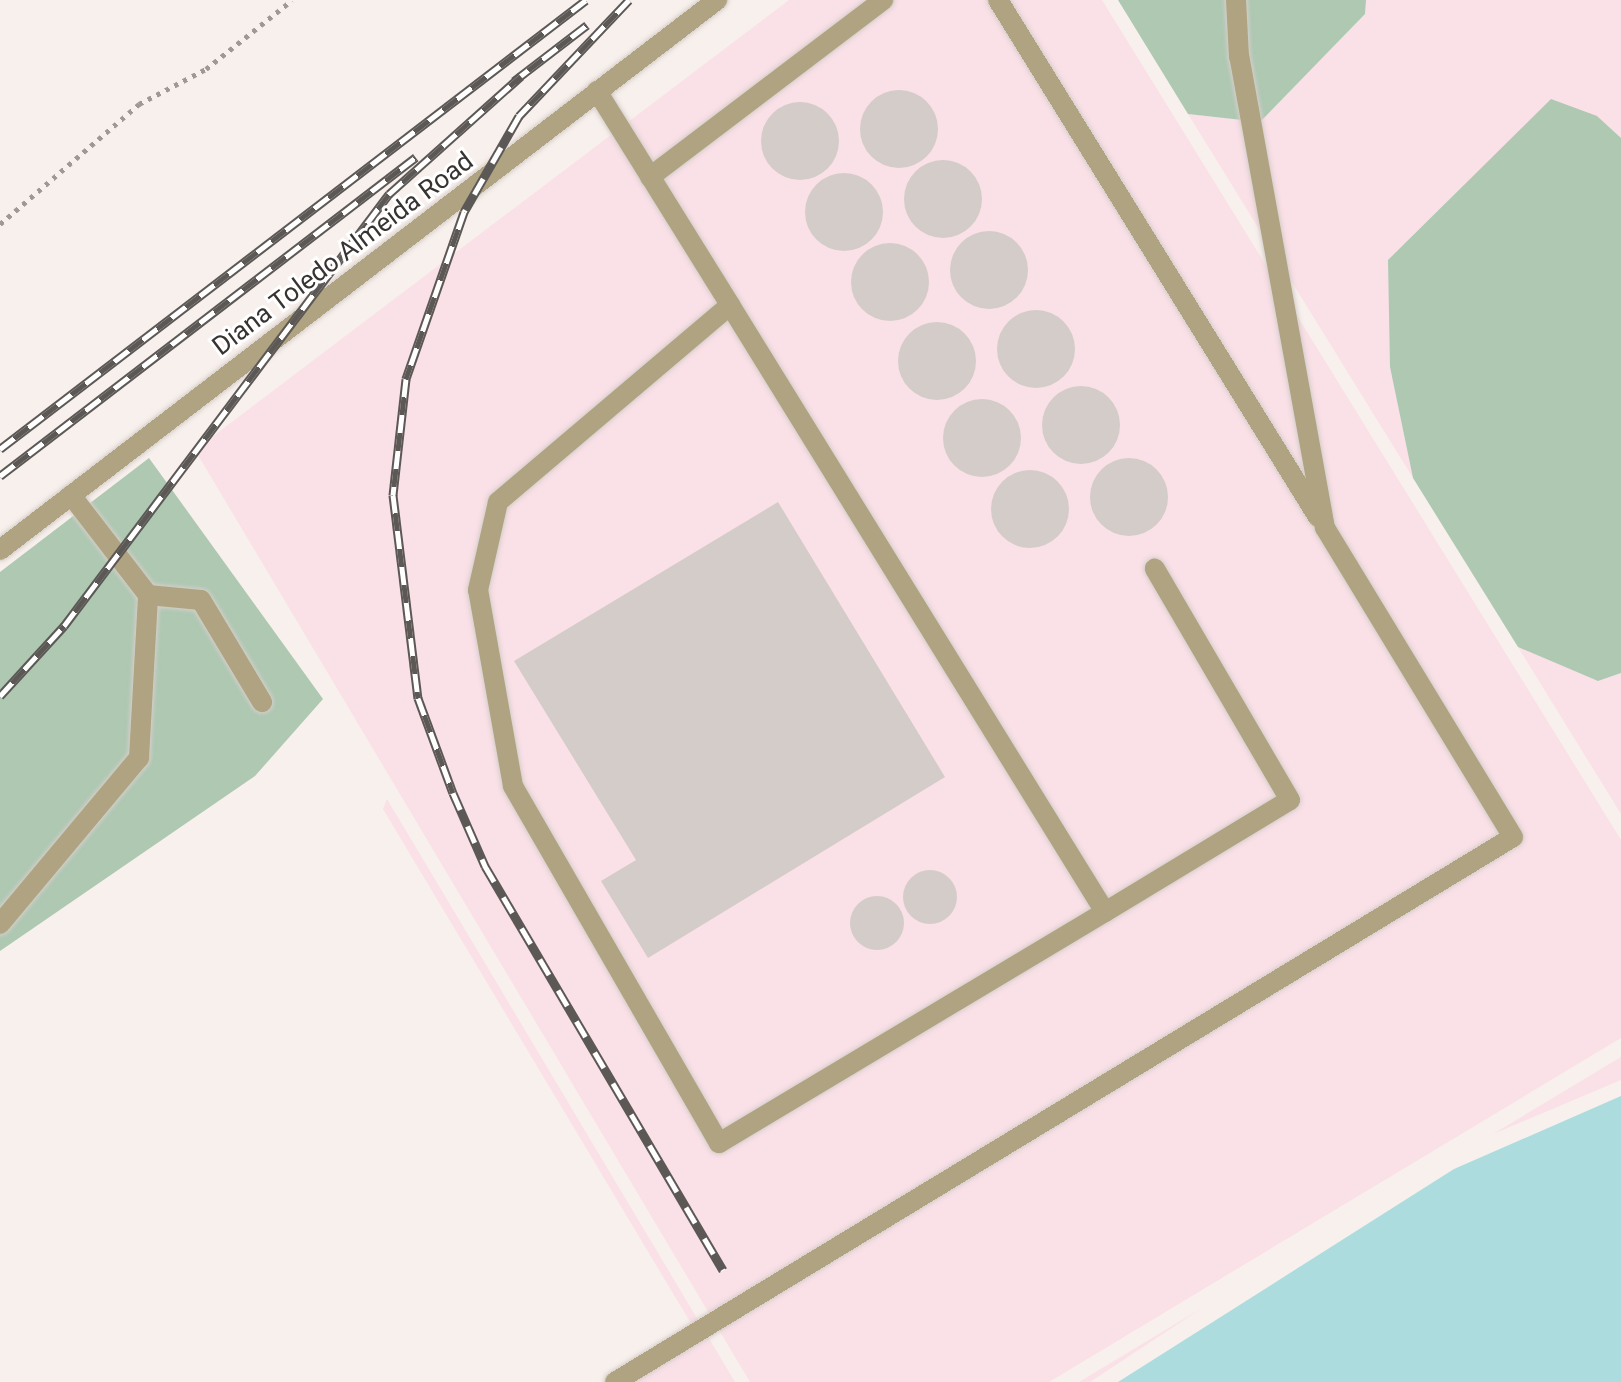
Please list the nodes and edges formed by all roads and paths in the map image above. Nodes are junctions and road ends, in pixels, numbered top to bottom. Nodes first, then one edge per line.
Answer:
1 (292, 0) edge
2 (717, 0) edge
3 (883, 0) edge
4 (998, 0) edge
5 (1236, 0) edge
6 (597, 91) junction
7 (650, 177) junction
8 (0, 224) edge
9 (730, 305) junction
10 (71, 495) junction
11 (1325, 528) junction
12 (0, 550) edge
13 (1155, 569) dead end
14 (148, 595) junction
15 (262, 702) dead end
16 (1105, 912) junction
17 (0, 924) edge
18 (615, 1382) edge

1 - 8 path
2 - 6 street, Diana Toledo Almeida Road
3 - 7 street
4 - 11 street
5 - 11 street
6 - 7 street
6 - 10 street, Diana Toledo Almeida Road
7 - 9 street
9 - 16 street
9 - 16 street
10 - 12 street, Diana Toledo Almeida Road
10 - 14 street
11 - 18 street
13 - 16 street
14 - 15 street
14 - 17 street

